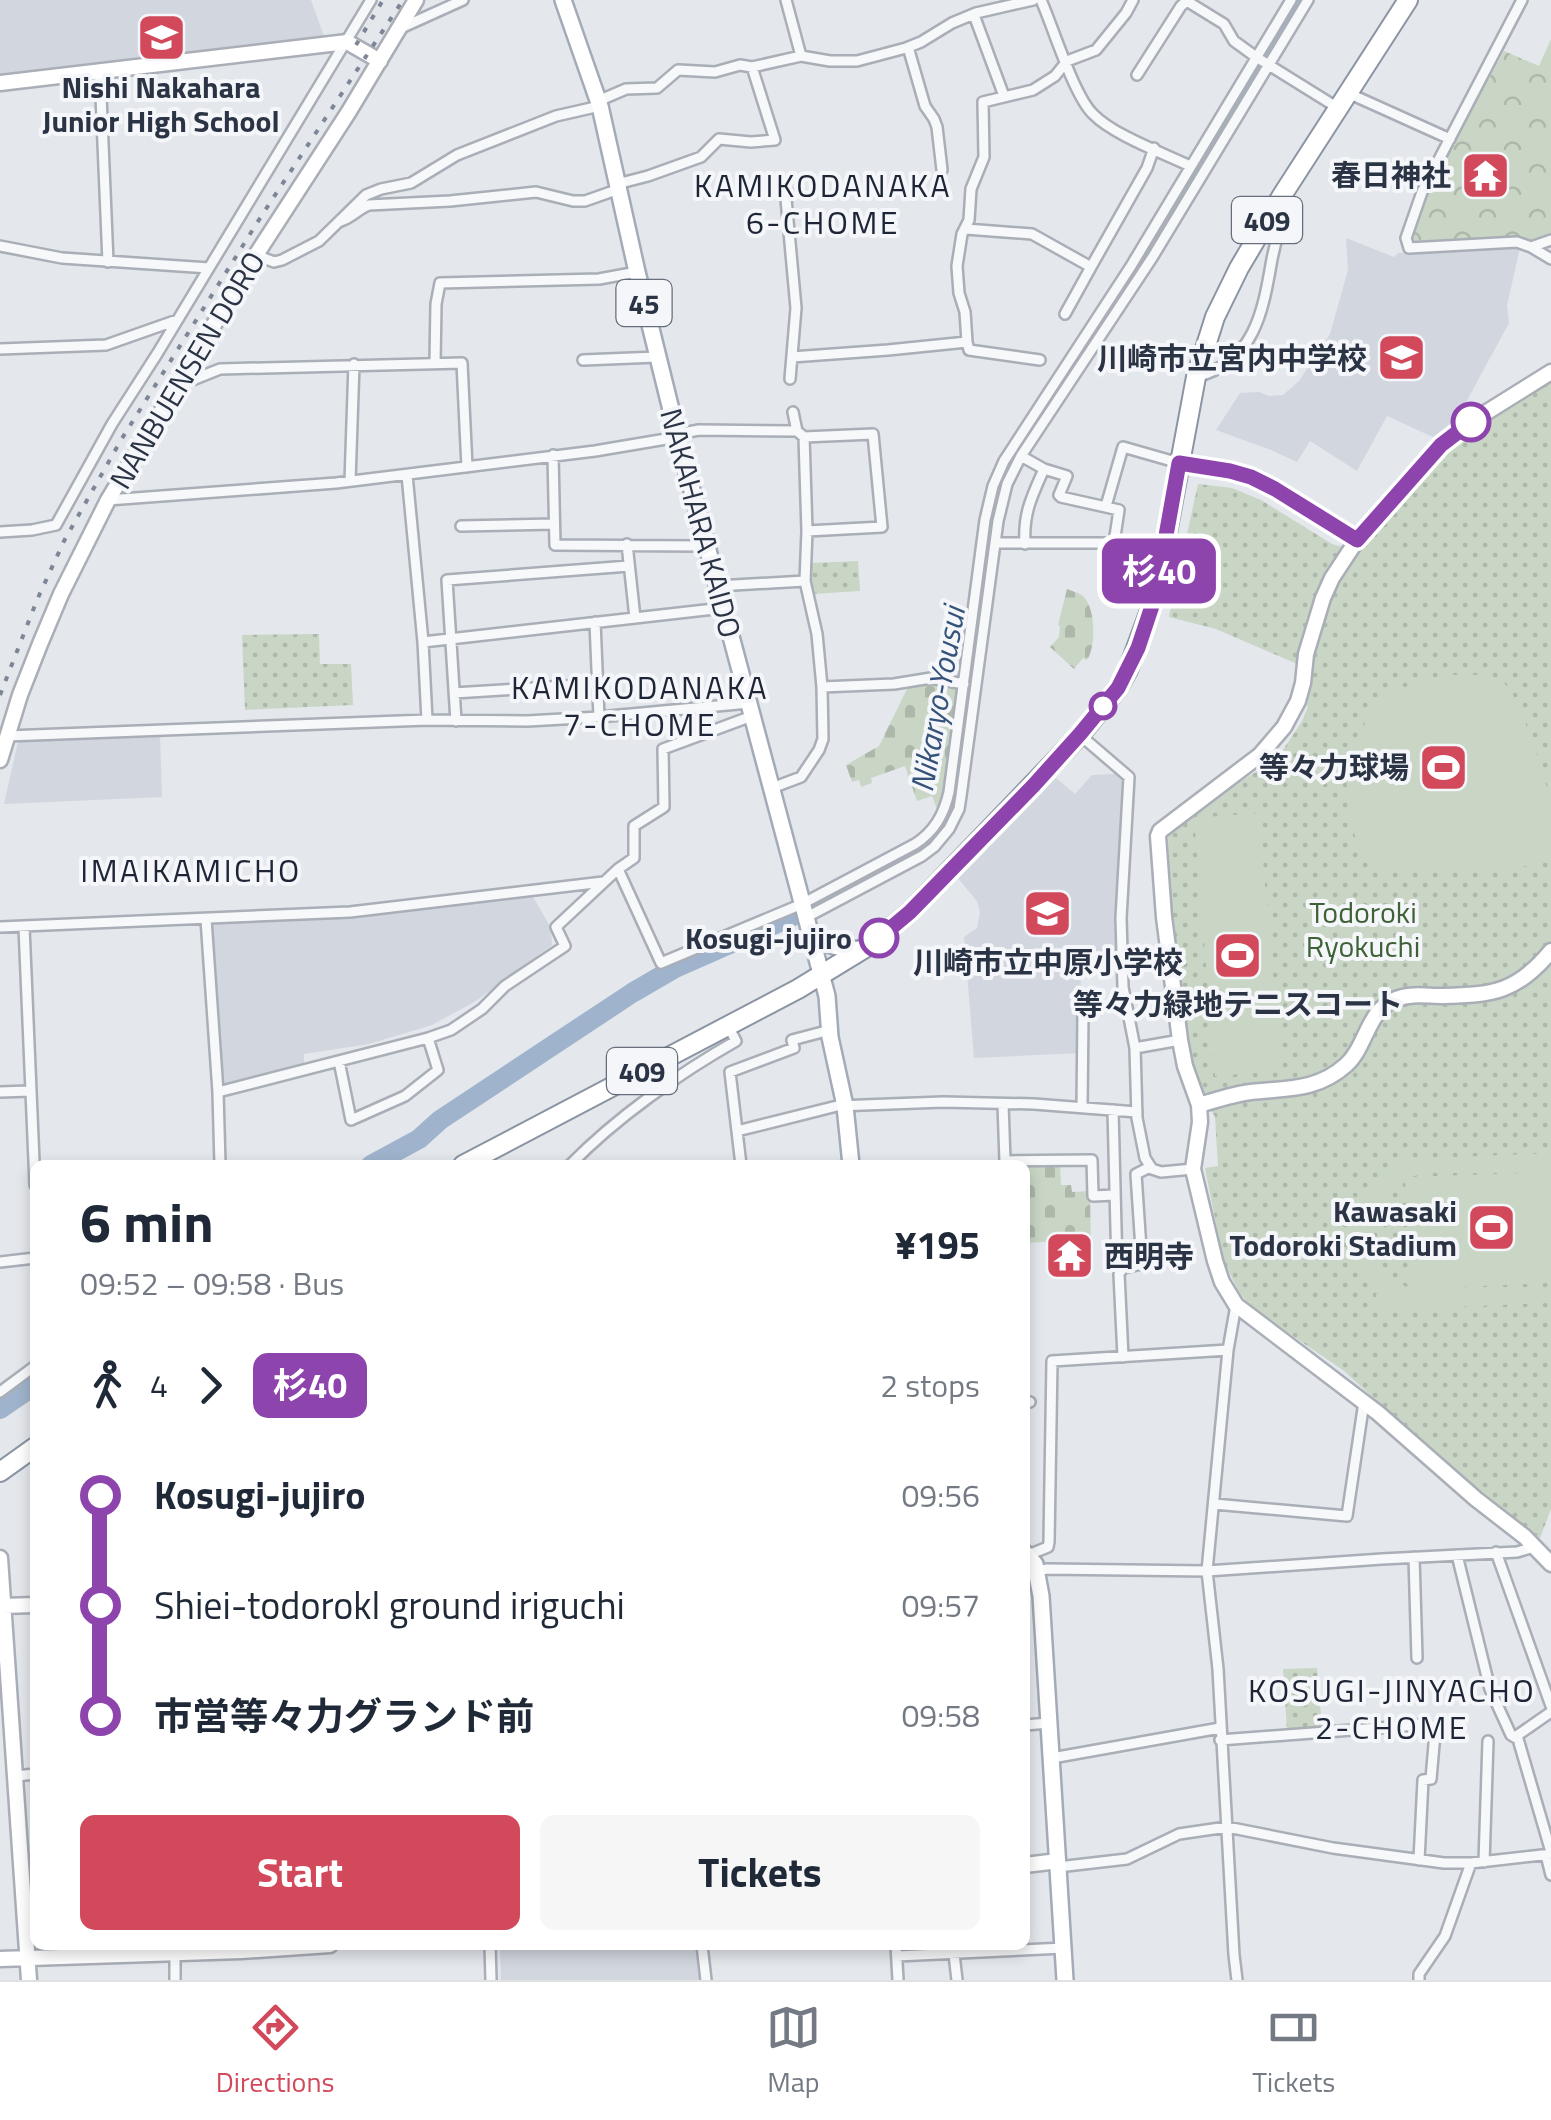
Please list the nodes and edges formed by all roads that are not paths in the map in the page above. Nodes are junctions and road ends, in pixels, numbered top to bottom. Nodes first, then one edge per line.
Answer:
1 (371, 0) edge
2 (416, 0) edge
3 (462, 0) edge
4 (563, 0) edge
5 (786, 0) edge
6 (1033, 0) edge
7 (1041, 0) edge
8 (1132, 0) edge
9 (1187, 0) edge
10 (1291, 0) edge
11 (1308, 0) edge
12 (1395, 0) edge
13 (1408, 0) edge
14 (1522, 0) edge
15 (974, 14) junction
16 (1393, 23) junction
17 (400, 28) junction
18 (347, 42) junction
19 (908, 47) junction
20 (801, 56) junction
21 (380, 61) junction
22 (1066, 61) junction
23 (1262, 61) junction
24 (752, 67) junction
25 (100, 72) junction
26 (1137, 75) dead end
27 (0, 83) edge
28 (1004, 96) junction
29 (1343, 101) junction
30 (599, 104) junction
31 (1450, 140) junction
32 (1154, 148) junction
33 (1190, 166) junction
34 (942, 170) dead end
35 (618, 186) junction
36 (788, 192) dead end
37 (1281, 197) junction
38 (340, 221) junction
39 (966, 228) junction
40 (1551, 240) edge
41 (0, 246) edge
42 (1531, 247) junction
43 (256, 255) junction
44 (1551, 260) edge
45 (108, 262) junction
46 (209, 268) junction
47 (1091, 268) junction
48 (637, 272) junction
49 (1064, 314) dead end
50 (177, 320) junction
51 (968, 342) junction
52 (0, 349) edge
53 (657, 357) junction
54 (792, 357) junction
55 (583, 360) dead end
56 (1040, 360) dead end
57 (435, 363) junction
58 (354, 364) junction
59 (1551, 372) edge
60 (1196, 377) junction
61 (790, 378) dead end
62 (179, 382) junction
63 (793, 412) dead end
64 (801, 434) junction
65 (677, 436) junction
66 (553, 455) junction
67 (1022, 456) junction
68 (1179, 463) junction
69 (467, 466) junction
70 (1044, 469) junction
71 (407, 475) junction
72 (350, 482) junction
73 (108, 500) junction
74 (1106, 506) junction
75 (554, 524) junction
76 (460, 526) dead end
77 (807, 531) junction
78 (0, 532) edge
79 (1357, 540) junction
80 (995, 543) junction
81 (628, 544) junction
82 (706, 544) junction
83 (1024, 544) junction
84 (1114, 544) junction
85 (1162, 550) junction
86 (630, 566) junction
87 (805, 581) junction
88 (717, 586) junction
89 (723, 608) junction
90 (635, 618) junction
91 (595, 622) junction
92 (451, 639) junction
93 (423, 642) junction
94 (598, 684) junction
95 (962, 684) junction
96 (976, 686) junction
97 (822, 687) junction
98 (454, 693) junction
99 (751, 709) junction
100 (599, 718) junction
101 (428, 720) junction
102 (456, 721) junction
103 (1080, 734) junction
104 (7, 736) junction
105 (0, 760) edge
106 (772, 788) junction
107 (618, 868) junction
108 (603, 882) junction
109 (803, 911) junction
110 (206, 919) junction
111 (0, 927) edge
112 (24, 927) junction
113 (810, 935) junction
114 (865, 948) junction
115 (1551, 951) edge
116 (821, 976) junction
117 (1088, 1009) dead end
118 (728, 1026) junction
119 (830, 1030) junction
120 (428, 1038) junction
121 (1180, 1040) junction
122 (1136, 1048) junction
123 (338, 1061) junction
124 (29, 1091) junction
125 (0, 1092) edge
126 (218, 1092) junction
127 (1003, 1104) junction
128 (1198, 1104) junction
129 (845, 1106) junction
130 (1082, 1107) junction
131 (1114, 1110) junction
132 (1137, 1112) junction
133 (737, 1131) junction
134 (33, 1160) edge
135 (220, 1160) edge
136 (472, 1160) edge
137 (575, 1160) edge
138 (741, 1160) edge
139 (850, 1160) edge
140 (1005, 1160) edge
141 (1030, 1161) edge
142 (1150, 1167) junction
143 (1194, 1168) junction
144 (1115, 1195) junction
145 (30, 1259) edge
146 (0, 1262) edge
147 (1120, 1270) junction
148 (1236, 1305) junction
149 (1228, 1350) junction
150 (1124, 1357) junction
151 (30, 1370) edge
152 (0, 1392) edge
153 (1364, 1402) junction
154 (30, 1451) edge
155 (0, 1472) edge
156 (1214, 1504) junction
157 (1534, 1546) junction
158 (1496, 1552) junction
159 (1030, 1553) edge
160 (1456, 1555) junction
161 (1414, 1556) junction
162 (1030, 1557) edge
163 (0, 1558) edge
164 (1551, 1564) edge
165 (1037, 1571) junction
166 (1207, 1572) junction
167 (30, 1604) edge
168 (2, 1606) edge
169 (1417, 1658) dead end
170 (1551, 1709) edge
171 (1049, 1723) junction
172 (1030, 1725) edge
173 (1418, 1725) dead end
174 (1220, 1728) junction
175 (1435, 1733) dead end
176 (1515, 1737) junction
177 (1220, 1740) junction
178 (1488, 1740) dead end
179 (1052, 1758) junction
180 (30, 1775) edge
181 (16, 1776) junction
182 (1227, 1827) junction
183 (1549, 1854) edge
184 (1419, 1860) junction
185 (1484, 1862) junction
186 (1471, 1863) junction
187 (1058, 1864) junction
188 (1030, 1865) edge
189 (1551, 1876) edge
190 (1064, 1948) junction
191 (146, 1950) edge
192 (175, 1950) edge
193 (218, 1950) edge
194 (254, 1950) edge
195 (490, 1950) edge
196 (703, 1950) edge
197 (1027, 1950) edge
198 (1030, 1950) edge
199 (896, 1951) edge
200 (954, 1954) junction
201 (29, 1958) junction
202 (0, 1959) edge
203 (29, 1980) edge
204 (175, 1980) edge
205 (491, 1980) edge
206 (706, 1980) edge
207 (898, 1980) edge
208 (958, 1980) edge
209 (1065, 1980) edge
210 (1238, 1980) edge
211 (1419, 1980) edge

1 - 18 street
2 - 17 street, NANBUENSEN DORO
3 - 17 street
4 - 30 main road, NAKAHARA KAIDO / 45
5 - 20 street
6 - 15 street
7 - 22 street
8 - 22 street
9 - 23 street
9 - 26 street
10 - 23 street
11 - 23 street
12 - 16 street
13 - 16 highway, 409
14 - 31 street
15 - 19 street
15 - 28 street
16 - 29 highway, 409
17 - 21 street, NANBUENSEN DORO
18 - 21 street
18 - 25 street
18 - 46 street
19 - 20 street
19 - 34 street
20 - 24 street
21 - 43 street, NANBUENSEN DORO
22 - 28 street
22 - 32 street
23 - 29 street
23 - 33 street
23 - 67 street
24 - 30 street
24 - 35 street
25 - 27 street
25 - 45 street
28 - 39 street
29 - 31 street
29 - 37 highway, 409
30 - 35 main road, NAKAHARA KAIDO / 45
30 - 38 street
31 - 42 street
32 - 33 street
32 - 47 street
33 - 95 street
35 - 38 street
35 - 48 main road, NAKAHARA KAIDO / 45
36 - 54 street
37 - 60 highway, 409
37 - 60 street
38 - 43 street
39 - 47 street
39 - 51 street
40 - 42 street
41 - 45 street
42 - 44 street
43 - 62 street, NANBUENSEN DORO
45 - 46 street
46 - 50 street
47 - 49 street
48 - 53 main road, NAKAHARA KAIDO / 45
48 - 57 street
50 - 52 street
50 - 78 street
51 - 54 street
51 - 56 street
53 - 55 street
53 - 65 main road, NAKAHARA KAIDO / 45
54 - 61 street
57 - 58 street
57 - 69 street
58 - 62 street
58 - 72 street
59 - 79 street
60 - 68 highway, 409
62 - 73 street, NANBUENSEN DORO
63 - 64 street
64 - 65 street
64 - 77 street
64 - 77 street
65 - 66 street
65 - 82 main road, NAKAHARA KAIDO / 45
66 - 69 street
66 - 75 street
67 - 70 street
67 - 80 street
68 - 74 street
68 - 79 street
68 - 85 highway, 409
69 - 71 street
70 - 74 street
70 - 83 street
71 - 72 street
71 - 93 street
72 - 73 street
73 - 104 street, NANBUENSEN DORO
74 - 84 street
75 - 76 street
75 - 81 street
77 - 87 street
79 - 121 street
80 - 83 street
80 - 96 street
81 - 82 street
81 - 86 street
82 - 88 main road, NAKAHARA KAIDO / 45
83 - 84 street
84 - 85 street
85 - 103 highway, 409
86 - 90 street
86 - 92 street
87 - 88 street
87 - 97 street
88 - 89 main road, NAKAHARA KAIDO / 45
89 - 90 street
89 - 99 main road, NAKAHARA KAIDO / 45
90 - 91 street
91 - 92 street
91 - 94 street
92 - 93 street
92 - 98 street
93 - 101 street
94 - 98 street
94 - 100 street
95 - 96 street
95 - 97 street
95 - 109 street
96 - 109 street
97 - 106 street
98 - 102 street
99 - 100 street
99 - 106 main road, NAKAHARA KAIDO / 45
99 - 107 street
100 - 102 street
101 - 102 street
101 - 104 street
103 - 114 highway, 409
103 - 122 street
104 - 105 street, NANBUENSEN DORO
106 - 109 main road, NAKAHARA KAIDO / 45
107 - 108 street
107 - 109 street
108 - 110 street
108 - 120 street
109 - 113 main road, NAKAHARA KAIDO / 45
110 - 112 street
110 - 126 street
111 - 112 street
112 - 124 street
113 - 114 main road
113 - 116 main road, NAKAHARA KAIDO / 45
114 - 116 highway, 409
115 - 128 street
116 - 118 highway, 409
116 - 119 main road, NAKAHARA KAIDO / 45
117 - 130 street
118 - 136 highway, 409
118 - 137 street
119 - 129 main road, NAKAHARA KAIDO / 45
119 - 133 street
120 - 123 street
120 - 123 street
121 - 122 street
121 - 128 street
122 - 132 street
123 - 126 street
124 - 125 street
124 - 134 street
126 - 135 street
127 - 129 street
127 - 130 street
127 - 140 street
128 - 143 street
129 - 133 street
129 - 139 main road, NAKAHARA KAIDO / 45
130 - 131 street
131 - 132 street
131 - 144 street
132 - 142 street
133 - 138 street
141 - 144 street
142 - 143 street
142 - 147 street
143 - 148 street
144 - 147 street
145 - 146 street
147 - 150 street
148 - 149 street
148 - 153 street
149 - 150 street
149 - 156 street
150 - 159 street
151 - 152 street
153 - 156 street
153 - 157 street
154 - 155 highway
156 - 166 street
157 - 158 street
157 - 164 street
158 - 160 street
158 - 170 street
160 - 161 street
160 - 176 street
161 - 166 street
161 - 169 street
162 - 165 main road
163 - 168 street
165 - 166 street
165 - 171 main road
166 - 174 street
167 - 168 street
168 - 181 street
170 - 176 street
171 - 172 street
171 - 179 main road
173 - 177 street
174 - 177 street
174 - 179 street
175 - 184 street
176 - 183 street
177 - 182 street
178 - 185 street
179 - 187 main road
180 - 181 street
181 - 201 street
182 - 184 street
182 - 187 street
182 - 210 street
183 - 185 street
183 - 189 street
184 - 186 street
185 - 186 street
186 - 211 street
187 - 188 street
187 - 190 main road
190 - 198 street
190 - 209 main road
191 - 201 street
192 - 204 street
193 - 194 street
195 - 205 street
196 - 206 street
197 - 200 street
199 - 200 street
199 - 207 street
200 - 208 street
201 - 202 street
201 - 203 street

